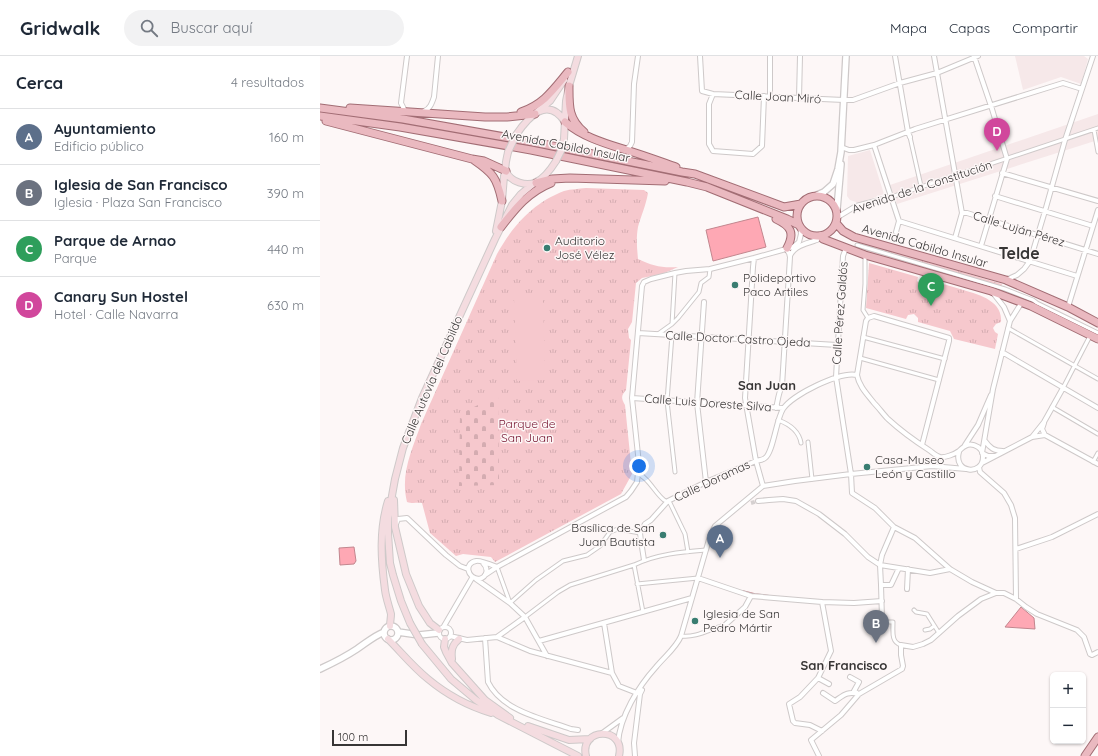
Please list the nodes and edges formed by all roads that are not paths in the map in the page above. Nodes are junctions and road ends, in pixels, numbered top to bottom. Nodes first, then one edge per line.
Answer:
1 (407, 56) edge
2 (438, 56) edge
3 (578, 56) edge
4 (638, 56) edge
5 (700, 56) edge
6 (770, 56) edge
7 (800, 56) edge
8 (846, 56) edge
9 (895, 56) edge
10 (934, 56) edge
11 (975, 56) edge
12 (1093, 56) edge
13 (1098, 60) edge
14 (1092, 61) junction
15 (568, 72) junction
16 (937, 72) junction
17 (900, 83) junction
18 (569, 86) junction
19 (1082, 89) junction
20 (713, 94) junction
21 (764, 96) junction
22 (770, 96) junction
23 (799, 98) junction
24 (844, 100) junction
25 (990, 106) junction
26 (320, 108) edge
27 (405, 111) junction
28 (421, 113) junction
29 (536, 113) junction
30 (507, 117) junction
31 (320, 118) edge
32 (945, 120) junction
33 (565, 122) junction
34 (1098, 128) edge
35 (1094, 130) junction
36 (908, 132) junction
37 (910, 137) joint
38 (592, 138) junction
39 (1065, 140) junction
40 (874, 145) junction
41 (841, 149) junction
42 (625, 150) junction
43 (1098, 152) edge
44 (472, 159) junction
45 (1007, 159) junction
46 (506, 171) junction
47 (1002, 173) junction
48 (695, 174) junction
49 (955, 175) junction
50 (562, 178) junction
51 (687, 182) junction
52 (534, 183) junction
53 (921, 186) junction
54 (1052, 188) junction
55 (818, 195) junction
56 (891, 196) junction
57 (995, 196) junction
58 (502, 201) junction
59 (1098, 201) edge
60 (801, 204) junction
61 (757, 207) junction
62 (837, 209) junction
63 (1098, 210) edge
64 (1045, 211) junction
65 (962, 213) junction
66 (989, 219) junction
67 (837, 220) junction
68 (899, 221) junction
69 (800, 226) junction
70 (1093, 226) junction
71 (501, 227) junction
72 (896, 232) dead end
73 (1038, 234) junction
74 (819, 236) junction
75 (956, 238) junction
76 (495, 239) junction
77 (857, 246) dead end
78 (981, 246) junction
79 (786, 248) junction
80 (846, 248) junction
81 (1086, 250) junction
82 (1098, 254) edge
83 (865, 255) junction
84 (790, 257) junction
85 (754, 258) junction
86 (1030, 261) junction
87 (710, 269) junction
88 (675, 273) junction
89 (1077, 276) junction
90 (1006, 280) junction
91 (991, 291) junction
92 (704, 302) dead end
93 (1022, 302) junction
94 (1068, 307) junction
95 (868, 318) junction
96 (1010, 321) junction
97 (1098, 321) edge
98 (672, 324) junction
99 (1008, 328) junction
100 (638, 333) junction
101 (658, 334) junction
102 (1094, 334) edge
103 (672, 335) junction
104 (702, 336) junction
105 (863, 338) junction
106 (749, 339) junction
107 (1098, 339) edge
108 (784, 342) junction
109 (837, 345) junction
110 (1002, 352) junction
111 (860, 358) junction
112 (945, 359) junction
113 (1075, 366) junction
114 (857, 375) junction
115 (836, 378) junction
116 (1098, 379) edge
117 (939, 380) junction
118 (1063, 388) junction
119 (993, 389) junction
120 (632, 398) junction
121 (667, 401) junction
122 (697, 403) junction
123 (746, 405) junction
124 (1052, 407) junction
125 (776, 408) junction
126 (783, 408) junction
127 (1098, 408) edge
128 (778, 420) junction
129 (1044, 422) junction
130 (1098, 434) edge
131 (1045, 435) junction
132 (1032, 438) junction
133 (985, 441) junction
134 (808, 442) dead end
135 (801, 443) dead end
136 (922, 445) junction
137 (965, 445) junction
138 (1005, 451) junction
139 (959, 452) junction
140 (982, 453) junction
141 (1098, 453) edge
142 (995, 456) junction
143 (940, 457) junction
144 (756, 461) junction
145 (1093, 462) junction
146 (1098, 464) edge
147 (980, 465) junction
148 (937, 466) junction
149 (966, 469) junction
150 (675, 472) dead end
151 (638, 474) junction
152 (851, 474) junction
153 (395, 479) junction
154 (812, 479) junction
155 (706, 482) junction
156 (763, 486) junction
157 (668, 501) junction
158 (744, 502) junction
159 (758, 502) tunnel mouth
160 (750, 503) tunnel mouth
161 (1098, 514) edge
162 (395, 527) junction
163 (894, 527) junction
164 (640, 533) junction
165 (1016, 549) junction
166 (706, 550) junction
167 (688, 552) junction
168 (644, 560) junction
169 (483, 563) junction
170 (634, 565) junction
171 (880, 565) junction
172 (497, 567) junction
173 (899, 568) junction
174 (468, 569) junction
175 (908, 569) junction
176 (950, 569) junction
177 (485, 575) junction
178 (474, 578) junction
179 (697, 579) junction
180 (637, 584) junction
181 (882, 585) junction
182 (907, 589) dead end
183 (996, 593) junction
184 (751, 596) junction
185 (692, 598) junction
186 (1016, 599) junction
187 (882, 601) junction
188 (822, 602) junction
189 (510, 603) junction
190 (914, 610) dead end
191 (643, 612) junction
192 (525, 617) junction
193 (882, 619) joint
194 (604, 623) junction
195 (725, 625) joint
196 (390, 626) junction
197 (934, 626) junction
198 (441, 630) junction
199 (925, 630) dead end
200 (384, 632) junction
201 (398, 632) junction
202 (939, 632) junction
203 (681, 636) junction
204 (497, 637) junction
205 (448, 638) junction
206 (485, 638) junction
207 (388, 639) junction
208 (459, 639) junction
209 (539, 641) junction
210 (901, 645) junction
211 (1098, 652) edge
212 (547, 656) junction
213 (452, 663) junction
214 (320, 669) edge
215 (612, 673) junction
216 (818, 678) junction
217 (850, 678) dead end
218 (644, 682) junction
219 (829, 684) dead end
220 (637, 692) junction
221 (823, 693) dead end
222 (859, 694) junction
223 (487, 708) junction
224 (498, 715) junction
225 (624, 716) junction
226 (513, 720) junction
227 (578, 730) dead end
228 (822, 731) junction
229 (601, 734) junction
230 (1098, 738) edge
231 (590, 739) junction
232 (618, 744) junction
233 (578, 756) edge
234 (586, 756) edge
235 (619, 756) edge
236 (635, 756) edge
237 (819, 756) edge
238 (1084, 756) edge

1 - 27 street
2 - 28 street
3 - 15 main road
3 - 18 main road
4 - 42 street
5 - 20 street
6 - 22 street
7 - 23 street
8 - 24 street
9 - 17 street
10 - 16 street
11 - 16 street, Calle Joan Miró
11 - 25 street
12 - 14 street
13 - 14 street
14 - 19 street
15 - 29 main road
15 - 30 main road
16 - 17 street, Calle Joan Miró
16 - 32 street
17 - 24 street, Calle Joan Miró
17 - 36 street
18 - 33 main road
18 - 38 main road
19 - 25 street
19 - 39 street
20 - 21 street, Calle Joan Miró
20 - 21 street
21 - 22 street, Calle Joan Miró
22 - 23 street, Calle Joan Miró
23 - 24 street, Calle Joan Miró
24 - 41 street
25 - 32 street
25 - 45 street
26 - 27 main road
26 - 48 main road, Avenida Cabildo Insular
27 - 28 main road
28 - 30 main road
29 - 30 main road
29 - 33 main road
29 - 46 main road, bridge
31 - 44 main road
31 - 51 main road, Avenida Cabildo Insular
32 - 36 street
32 - 49 street
33 - 38 main road
33 - 52 main road, bridge
34 - 35 street, Avenida de la Constitución
35 - 39 street, Avenida de la Constitución
35 - 43 street
36 - 37 street
36 - 40 street
37 - 53 street
38 - 42 main road
39 - 45 street, Avenida de la Constitución
39 - 54 street
40 - 41 street
40 - 56 street
41 - 55 street
41 - 62 street
42 - 48 main road
44 - 46 main road
44 - 58 main road
45 - 47 street
45 - 49 street, Avenida de la Constitución
46 - 52 main road
46 - 58 main road, Calle Autovía del Cabildo
47 - 54 street
47 - 57 street
48 - 60 main road, Avenida Cabildo Insular
49 - 53 street, Avenida de la Constitución
49 - 65 street
50 - 51 main road
50 - 52 main road
50 - 71 main road
51 - 61 main road, Avenida Cabildo Insular
52 - 71 main road, Calle Autovía del Cabildo
53 - 56 street, Avenida de la Constitución
54 - 59 street
54 - 64 street
55 - 60 main road
55 - 62 main road
56 - 67 street, Avenida de la Constitución
56 - 68 street
57 - 64 street
57 - 66 street
58 - 76 main road, Calle Autovía del Cabildo
60 - 69 main road
61 - 69 main road, Avenida Cabildo Insular
61 - 79 main road
62 - 67 main road
63 - 70 street
64 - 70 street
64 - 73 street
65 - 66 street, Calle Luján Pérez
65 - 75 street
66 - 73 street, Calle Luján Pérez
66 - 78 street
67 - 74 main road
67 - 90 main road, Avenida Cabildo Insular
68 - 72 street
68 - 75 street
69 - 74 main road
69 - 79 street
70 - 81 street
71 - 76 main road, Calle Autovía del Cabildo
73 - 81 street, Calle Luján Pérez
73 - 86 street
74 - 80 main road, Avenida Cabildo Insular
74 - 84 street
75 - 78 street
76 - 153 main road, Calle Autovía del Cabildo
77 - 102 street
78 - 86 street
79 - 84 street
79 - 85 street
80 - 83 main road, Avenida Cabildo Insular
80 - 109 street, Calle Pérez Galdós
81 - 82 street, Calle Luján Pérez
81 - 89 street
83 - 91 main road, Avenida Cabildo Insular
83 - 95 street
84 - 108 street
85 - 87 street
85 - 106 street
86 - 89 street
86 - 90 street
87 - 88 street
87 - 98 street
88 - 98 street
88 - 100 street
89 - 94 street
90 - 94 main road, Avenida Cabildo Insular
91 - 93 main road, Avenida Cabildo Insular
91 - 96 street
92 - 104 street
93 - 96 street
93 - 102 main road, Avenida Cabildo Insular
94 - 97 main road, Avenida Cabildo Insular
95 - 105 street
95 - 112 street
96 - 99 street
98 - 101 street
99 - 110 street
99 - 113 street
100 - 101 street, Calle Doctor Castro Ojeda
100 - 120 street
101 - 103 street, Calle Doctor Castro Ojeda
102 - 107 main road, Avenida Cabildo Insular
102 - 113 street
103 - 104 street, Calle Doctor Castro Ojeda
103 - 121 street
104 - 106 street, Calle Doctor Castro Ojeda
104 - 122 street
105 - 111 street
105 - 112 street
106 - 108 street, Calle Doctor Castro Ojeda
106 - 123 street
108 - 109 street, Calle Doctor Castro Ojeda
108 - 125 street
109 - 115 street, Calle Pérez Galdós
110 - 118 street
110 - 119 street
111 - 114 street
111 - 117 street
112 - 117 street
113 - 116 street
113 - 118 street
114 - 115 street
114 - 136 street
115 - 126 street
115 - 152 street, Calle Pérez Galdós
117 - 136 street
118 - 124 street
118 - 127 street
119 - 133 street
119 - 137 street
120 - 121 street, Calle Luis Doreste Silva
120 - 151 street
121 - 122 street, Calle Luis Doreste Silva
121 - 150 street
122 - 123 street, Calle Luis Doreste Silva
122 - 155 street
123 - 125 street, Calle Luis Doreste Silva
123 - 144 street
124 - 129 street
124 - 130 street
125 - 126 street, Calle Luis Doreste Silva
126 - 128 street, Calle Doramas
128 - 135 street
128 - 144 street, Calle Doramas
129 - 131 street
129 - 132 street
131 - 132 street
131 - 145 street
132 - 138 street
133 - 138 street
133 - 140 street
134 - 154 street
136 - 143 street
137 - 139 street
137 - 140 street
138 - 142 street
139 - 143 street
139 - 149 street
140 - 142 street
140 - 147 street
141 - 145 street
142 - 147 street
143 - 148 street
144 - 155 street, Calle Doramas
144 - 156 street
145 - 146 street
147 - 149 street
147 - 165 street
148 - 149 street
148 - 152 street
151 - 157 street
151 - 172 street
152 - 154 street
152 - 163 street, Calle Pérez Galdós
153 - 162 main road
153 - 196 main road
153 - 223 main road, Calle Autovía del Cabildo, bridge
154 - 156 street
155 - 157 street, Calle Doramas
156 - 158 street
157 - 164 street, Calle Doramas
157 - 167 street
158 - 160 street
158 - 166 street
159 - 171 street
161 - 165 street
162 - 174 street
162 - 198 main road
163 - 171 street
163 - 176 street
164 - 168 street
164 - 189 street
165 - 186 street
166 - 167 street
166 - 179 street
167 - 168 street
168 - 170 street
169 - 172 street
169 - 174 street
169 - 177 street
170 - 180 street
170 - 192 street
171 - 173 street
171 - 181 street
172 - 177 street
172 - 189 street
173 - 175 street
173 - 181 street
174 - 178 street
175 - 176 street
175 - 182 street
176 - 183 street
177 - 178 street
178 - 189 street
178 - 198 street
179 - 180 street
179 - 184 street
179 - 185 street
180 - 191 street
181 - 187 street
183 - 186 street
183 - 202 street
184 - 188 street
184 - 195 street
185 - 191 street
185 - 203 street
186 - 211 street
187 - 188 street
187 - 193 street
188 - 216 street
189 - 192 street
190 - 197 street
191 - 194 street
192 - 204 street
192 - 209 street
193 - 210 street
194 - 209 street
194 - 215 street
195 - 203 street
196 - 200 street
196 - 201 street
197 - 199 street
197 - 202 street
198 - 201 street
198 - 205 street
198 - 205 street
200 - 207 street
200 - 214 street
201 - 207 street
202 - 210 street
203 - 218 street
204 - 206 street
204 - 212 street
205 - 208 street
205 - 213 main road
206 - 208 street
206 - 227 street
207 - 224 main road
208 - 213 main road
209 - 212 street
210 - 222 street
212 - 215 street
213 - 226 main road
215 - 220 street
216 - 219 street
216 - 228 street
217 - 222 street
218 - 220 street
218 - 236 street
220 - 225 street
221 - 222 street
222 - 228 street
223 - 224 main road, Calle Autovía del Cabildo
223 - 226 main road, Calle Autovía del Cabildo
224 - 233 main road, Calle Autovía del Cabildo
225 - 229 street
225 - 232 street
226 - 231 main road, Calle Autovía del Cabildo
228 - 237 street
229 - 231 main road
229 - 232 main road
230 - 238 main road
231 - 234 main road
232 - 235 main road

